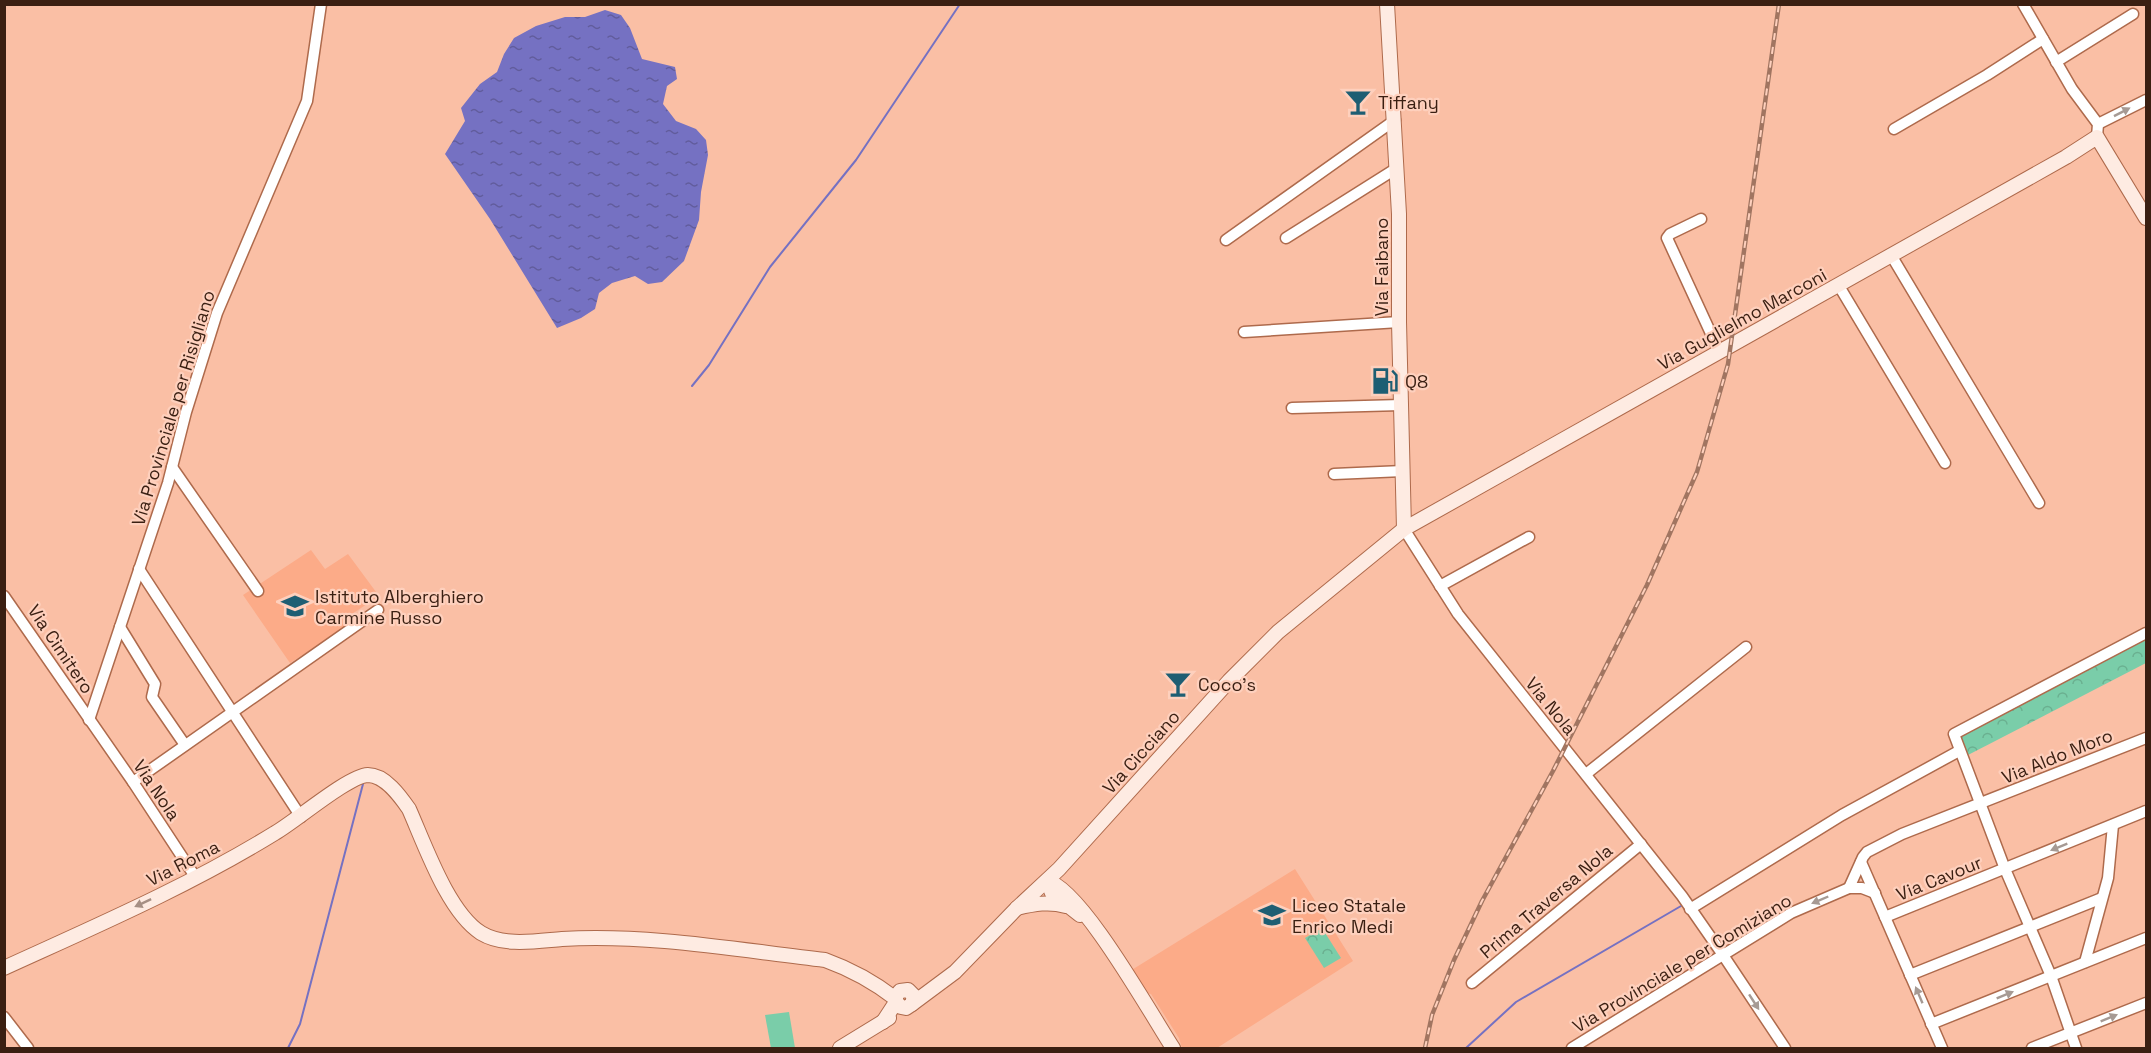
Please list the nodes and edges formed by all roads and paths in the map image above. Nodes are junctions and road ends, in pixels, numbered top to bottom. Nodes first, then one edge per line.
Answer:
1 (321, 4) edge
2 (1387, 4) edge
3 (2023, 4) edge
4 (2133, 14) dead end
5 (2043, 39) junction
6 (2056, 62) junction
7 (2146, 100) edge
8 (1395, 120) junction
9 (1894, 129) dead end
10 (2097, 131) junction
11 (1397, 168) junction
12 (1701, 219) dead end
13 (2146, 219) edge
14 (1286, 238) dead end
15 (1226, 240) dead end
16 (1891, 255) junction
17 (1839, 286) junction
18 (1399, 322) junction
19 (1244, 332) dead end
20 (1719, 351) junction
21 (1401, 405) junction
22 (1292, 408) dead end
23 (1945, 463) dead end
24 (172, 467) junction
25 (1403, 471) junction
26 (1334, 474) dead end
27 (2039, 503) dead end
28 (1404, 529) junction
29 (1528, 537) dead end
30 (139, 569) junction
31 (1440, 586) junction
32 (258, 591) dead end
33 (4, 596) edge
34 (8, 609) edge
35 (378, 610) dead end
36 (120, 627) junction
37 (2146, 633) edge
38 (1746, 647) dead end
39 (232, 711) junction
40 (89, 720) junction
41 (2146, 738) edge
42 (185, 744) junction
43 (1959, 751) junction
44 (1586, 774) junction
45 (133, 782) junction
46 (1980, 804) junction
47 (2146, 811) edge
48 (302, 817) junction
49 (2113, 825) junction
50 (1641, 844) junction
51 (1861, 862) junction
52 (1059, 869) junction
53 (2005, 869) junction
54 (196, 878) junction
55 (1047, 881) junction
56 (1849, 888) junction
57 (1875, 893) junction
58 (2102, 898) junction
59 (1069, 900) junction
60 (1690, 907) junction
61 (1016, 909) junction
62 (1885, 917) junction
63 (2028, 926) junction
64 (2146, 938) edge
65 (1723, 955) junction
66 (2085, 962) junction
67 (4, 968) edge
68 (1910, 975) junction
69 (2051, 976) junction
70 (1472, 983) dead end
71 (904, 999) junction
72 (2146, 1003) edge
73 (4, 1017) edge
74 (1931, 1024) junction
75 (2071, 1034) junction
76 (28, 1048) edge
77 (840, 1048) edge
78 (1173, 1048) edge
79 (1572, 1048) edge
80 (1785, 1048) edge
81 (1942, 1048) edge
82 (2032, 1048) edge
83 (2076, 1048) edge

1 - 24 street, Via Provinciale per Risigliano
2 - 8 street, Via Faibano
3 - 5 street
4 - 6 street
5 - 6 street
5 - 9 street
6 - 10 street
10 -> 7 street
8 - 11 street, Via Faibano
8 - 15 street
10 - 13 street
10 - 16 street, Via Guglielmo Marconi
11 - 14 street
11 - 18 street, Via Faibano
12 - 20 street
16 - 17 street, Via Guglielmo Marconi
16 - 27 street
17 - 20 street, Via Guglielmo Marconi
17 - 23 street
18 - 19 street
18 - 21 street, Via Faibano
20 - 28 street, Via Guglielmo Marconi
21 - 22 street
21 - 25 street, Via Faibano
24 - 30 street, Via Provinciale per Risigliano
24 - 32 street
25 - 26 street
25 - 28 street, Via Faibano
28 - 31 street, Via Nola
28 - 52 street, Via Cicciano
29 - 31 street
30 - 36 street, Via Provinciale per Risigliano
30 - 39 street
31 - 44 street, Via Nola
33 - 34 street, Via Cimitero
34 - 40 street, Via Cimitero
35 - 39 street
36 - 40 street, Via Provinciale per Risigliano
36 - 42 street
37 - 43 street
38 - 44 street
39 - 42 street
39 - 48 street
40 - 45 street, Via Nola
41 - 46 street, Via Aldo Moro
42 - 45 street
43 - 46 street
43 - 60 street
44 - 50 street, Via Nola
45 - 54 street, Via Nola
46 - 51 street, Via Aldo Moro
46 - 53 street
47 - 49 street, Via Cavour
48 - 54 street, Via Roma
48 - 71 street, Via Roma
49 -> 53 street, Via Cavour
49 - 58 street
50 - 60 street, Via Nola
50 - 70 street, Prima Traversa Nola
51 - 56 street
51 - 57 street
52 - 55 street, Via Cicciano
52 - 59 street
53 - 62 street, Via Cavour
53 - 63 street
54 -> 67 street, Via Roma
55 - 59 street
55 - 61 street, Via Cicciano
56 - 57 street
56 -> 65 street, Via Provinciale per Comiziano
57 - 62 street
58 - 63 street
58 - 66 street
59 - 61 street
59 - 78 street
60 - 65 street
61 - 71 street, Via Cicciano
62 - 68 street
63 - 68 street
63 - 69 street
64 - 66 street
65 - 79 street, Via Provinciale per Comiziano
65 -> 80 street
66 - 69 street
74 -> 68 street
74 -> 69 street
69 - 75 street
71 - 77 street
75 -> 72 street
73 - 76 street
74 - 81 street
75 - 82 street
75 - 83 street

